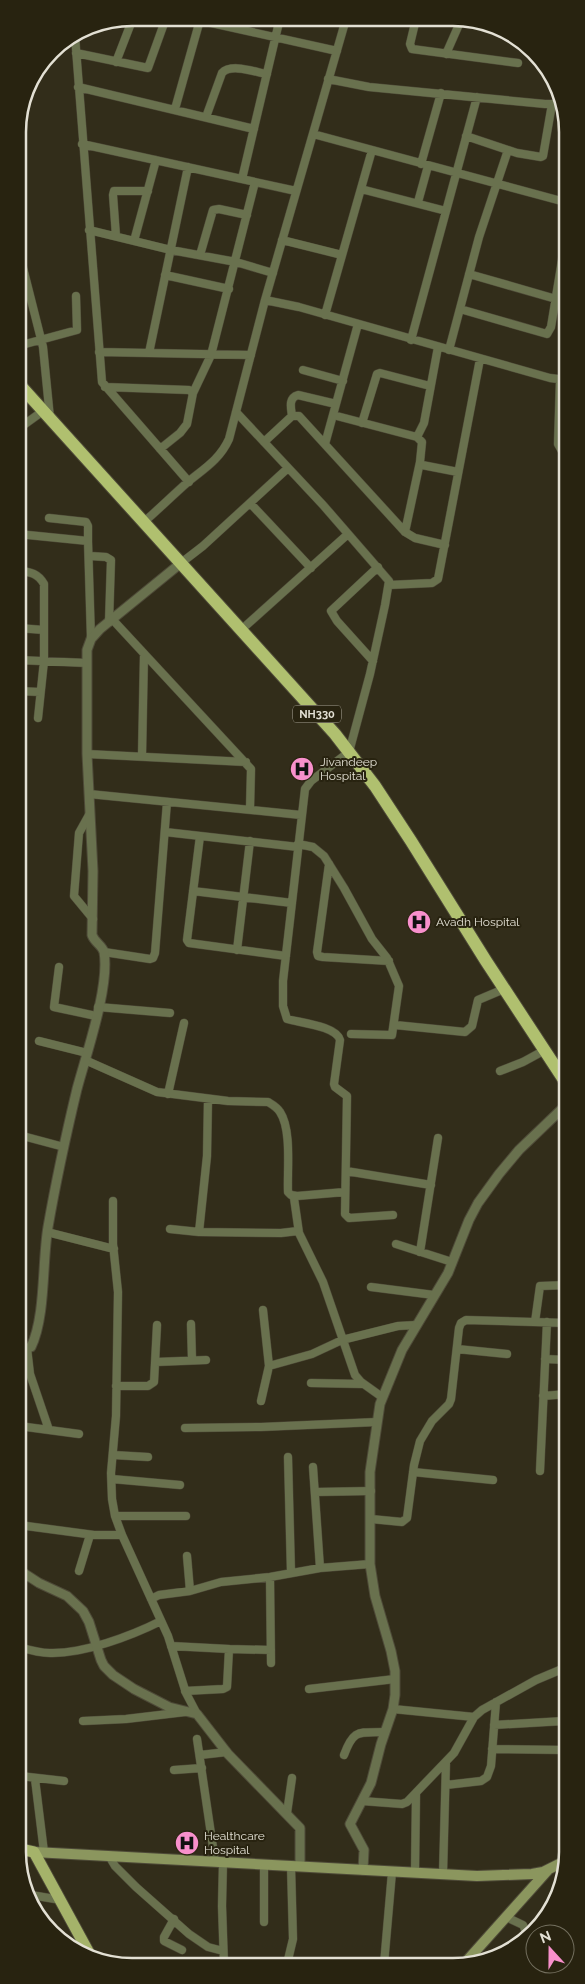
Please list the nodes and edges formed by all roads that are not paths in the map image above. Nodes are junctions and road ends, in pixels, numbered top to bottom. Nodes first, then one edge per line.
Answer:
1 (130, 26) edge
2 (163, 26) edge
3 (198, 26) edge
4 (226, 26) edge
5 (278, 26) edge
6 (344, 26) edge
7 (414, 26) edge
8 (458, 26) edge
9 (275, 37) junction
10 (75, 44) edge
11 (337, 51) junction
12 (76, 53) junction
13 (446, 54) junction
14 (116, 62) junction
15 (518, 63) dead end
16 (267, 74) junction
17 (328, 79) junction
18 (78, 87) junction
19 (441, 93) junction
20 (477, 97) junction
21 (552, 104) joint
22 (175, 109) junction
23 (206, 117) junction
24 (254, 129) junction
25 (312, 134) junction
26 (466, 136) junction
27 (82, 144) junction
28 (372, 150) junction
29 (508, 150) junction
30 (156, 160) junction
31 (424, 165) junction
32 (188, 167) junction
33 (457, 174) junction
34 (242, 179) junction
35 (256, 182) junction
36 (496, 184) junction
37 (361, 189) junction
38 (296, 190) junction
39 (148, 191) junction
40 (559, 200) edge
41 (418, 202) junction
42 (446, 210) junction
43 (248, 214) junction
44 (89, 230) junction
45 (116, 236) junction
46 (134, 240) junction
47 (282, 240) junction
48 (171, 250) junction
49 (200, 255) junction
50 (342, 255) junction
51 (236, 262) junction
52 (273, 273) junction
53 (469, 274) junction
54 (165, 275) junction
55 (26, 280) edge
56 (559, 282) edge
57 (229, 289) junction
58 (76, 296) dead end
59 (556, 299) junction
60 (265, 300) junction
61 (460, 309) junction
62 (325, 315) junction
63 (358, 324) junction
64 (41, 339) junction
65 (411, 340) junction
66 (26, 344) edge
67 (438, 347) junction
68 (449, 350) junction
69 (98, 352) junction
70 (149, 353) junction
71 (211, 355) junction
72 (251, 355) junction
73 (480, 359) junction
74 (304, 370) dead end
75 (559, 379) edge
76 (343, 381) junction
77 (430, 386) junction
78 (105, 387) junction
79 (26, 391) edge
80 (193, 393) junction
81 (336, 404) junction
82 (236, 412) junction
83 (47, 415) junction
84 (333, 415) junction
85 (292, 416) junction
86 (362, 423) junction
87 (26, 425) edge
88 (559, 431) edge
89 (417, 437) junction
90 (264, 442) junction
91 (325, 444) junction
92 (559, 446) edge
93 (160, 450) junction
94 (420, 462) junction
95 (288, 468) junction
96 (458, 472) junction
97 (189, 482) junction
98 (250, 503) junction
99 (49, 518) dead end
100 (145, 522) junction
101 (405, 532) junction
102 (348, 534) junction
103 (26, 535) edge
104 (88, 541) junction
105 (445, 545) junction
106 (90, 556) junction
107 (181, 563) junction
108 (378, 567) junction
109 (311, 568) junction
110 (26, 571) edge
111 (389, 585) junction
112 (111, 621) junction
113 (26, 629) edge
114 (44, 630) junction
115 (241, 630) junction
116 (92, 639) junction
117 (144, 654) junction
118 (26, 660) edge
119 (44, 661) junction
120 (373, 661) junction
121 (87, 663) junction
122 (26, 691) edge
123 (40, 692) junction
124 (38, 718) dead end
125 (349, 752) junction
126 (87, 754) junction
127 (142, 756) junction
128 (246, 762) junction
129 (89, 794) junction
130 (167, 802) junction
131 (250, 809) junction
132 (89, 815) junction
133 (301, 815) junction
134 (165, 832) junction
135 (200, 836) junction
136 (250, 842) junction
137 (298, 846) junction
138 (329, 864) junction
139 (193, 892) junction
140 (244, 898) junction
141 (292, 903) junction
142 (93, 919) junction
143 (237, 950) junction
144 (104, 952) junction
145 (286, 956) junction
146 (389, 961) junction
147 (59, 967) dead end
148 (504, 988) junction
149 (97, 1011) junction
150 (170, 1013) dead end
151 (184, 1023) dead end
152 (395, 1025) junction
153 (351, 1034) dead end
154 (39, 1041) dead end
155 (545, 1050) junction
156 (86, 1057) junction
157 (500, 1072) dead end
158 (559, 1072) edge
159 (168, 1094) junction
160 (208, 1099) junction
161 (559, 1112) edge
162 (26, 1137) edge
163 (438, 1138) dead end
164 (64, 1147) junction
165 (346, 1171) junction
166 (431, 1185) junction
167 (345, 1192) junction
168 (297, 1196) junction
169 (113, 1201) dead end
170 (393, 1215) dead end
171 (170, 1229) dead end
172 (298, 1231) junction
173 (47, 1232) junction
174 (199, 1232) junction
175 (396, 1244) dead end
176 (114, 1249) junction
177 (420, 1252) junction
178 (452, 1262) junction
179 (559, 1285) edge
180 (371, 1287) dead end
181 (434, 1295) junction
182 (263, 1310) dead end
183 (535, 1322) junction
184 (547, 1322) junction
185 (559, 1323) edge
186 (192, 1324) dead end
187 (157, 1325) dead end
188 (416, 1325) junction
189 (342, 1340) junction
190 (26, 1348) edge
191 (457, 1349) junction
192 (507, 1354) dead end
193 (26, 1359) edge
194 (545, 1359) junction
195 (192, 1360) junction
196 (206, 1360) dead end
197 (559, 1360) edge
198 (156, 1362) junction
199 (269, 1366) junction
200 (311, 1383) dead end
201 (363, 1384) junction
202 (116, 1386) junction
203 (559, 1395) edge
204 (543, 1396) junction
205 (382, 1397) junction
206 (260, 1401) dead end
207 (376, 1422) junction
208 (26, 1427) edge
209 (185, 1428) dead end
210 (49, 1430) junction
211 (79, 1434) dead end
212 (113, 1454) junction
213 (148, 1457) dead end
214 (288, 1457) dead end
215 (313, 1467) dead end
216 (540, 1471) dead end
217 (413, 1472) junction
218 (112, 1478) junction
219 (493, 1480) dead end
220 (180, 1486) dead end
221 (370, 1491) junction
222 (315, 1492) junction
223 (115, 1516) junction
224 (186, 1516) dead end
225 (371, 1520) junction
226 (26, 1526) edge
227 (90, 1535) junction
228 (122, 1535) junction
229 (187, 1556) dead end
230 (370, 1564) junction
231 (320, 1568) junction
232 (79, 1571) dead end
233 (291, 1573) junction
234 (26, 1575) edge
235 (270, 1577) junction
236 (190, 1591) junction
237 (150, 1599) junction
238 (161, 1621) junction
239 (96, 1645) junction
240 (171, 1646) junction
241 (26, 1648) edge
242 (230, 1649) junction
243 (271, 1650) junction
244 (271, 1663) dead end
245 (559, 1670) edge
246 (395, 1679) junction
247 (309, 1689) dead end
248 (186, 1691) junction
249 (496, 1702) junction
250 (393, 1709) junction
251 (188, 1712) junction
252 (199, 1716) junction
253 (474, 1717) junction
254 (82, 1721) dead end
255 (559, 1721) edge
256 (494, 1725) junction
257 (385, 1732) junction
258 (197, 1739) dead end
259 (492, 1749) junction
260 (559, 1750) edge
261 (227, 1752) junction
262 (344, 1754) dead end
263 (200, 1755) junction
264 (446, 1762) junction
265 (202, 1768) junction
266 (174, 1770) dead end
267 (26, 1777) edge
268 (292, 1778) dead end
269 (35, 1779) junction
270 (64, 1780) dead end
271 (446, 1785) junction
272 (416, 1794) junction
273 (362, 1802) junction
274 (286, 1813) junction
275 (26, 1851) edge
276 (39, 1852) junction
277 (110, 1856) junction
278 (219, 1862) junction
279 (264, 1864) junction
280 (558, 1864) edge
281 (296, 1866) junction
282 (550, 1868) junction
283 (363, 1870) junction
284 (392, 1872) junction
285 (415, 1873) junction
286 (443, 1874) junction
287 (37, 1897) edge
288 (61, 1900) junction
289 (506, 1917) junction
290 (174, 1919) junction
291 (264, 1922) dead end
292 (525, 1928) edge
293 (86, 1947) edge
294 (182, 1950) dead end
295 (224, 1951) junction
296 (471, 1956) edge
297 (224, 1958) edge
298 (288, 1958) edge
299 (385, 1958) edge

1 - 14 street
2 - 14 street
3 - 22 street
4 - 9 street
5 - 9 street
6 - 11 street
7 - 13 street
8 - 13 street
9 - 11 street
9 - 16 street
10 - 12 street
11 - 17 street
12 - 14 street
12 - 18 street
13 - 15 street
16 - 23 street
16 - 24 street
17 - 19 street
17 - 25 street
18 - 22 street
18 - 27 street
19 - 20 street
19 - 31 street
20 - 21 street
20 - 26 street
21 - 29 street
22 - 23 street
23 - 24 street
24 - 34 street
25 - 28 street
25 - 38 street
26 - 29 street
26 - 33 street
27 - 30 street
27 - 44 street
28 - 31 street
28 - 37 street
29 - 36 street
30 - 32 street
30 - 39 street
31 - 33 street
31 - 41 street
32 - 34 street
32 - 48 street
33 - 36 street
33 - 42 street
34 - 35 street
35 - 38 street
35 - 43 street
36 - 40 street
36 - 53 street
37 - 41 street
37 - 50 street
38 - 47 street
39 - 45 street
39 - 46 street
41 - 42 street
42 - 65 street
43 - 49 street
43 - 51 street
44 - 45 street
44 - 69 street
45 - 46 street
46 - 48 street
47 - 50 street
47 - 52 street
48 - 49 street
48 - 54 street
49 - 51 street
50 - 62 street
51 - 52 street
51 - 57 street
52 - 60 street
53 - 59 street
53 - 61 street
54 - 57 street
54 - 70 street
55 - 64 street
56 - 59 street
57 - 71 street
58 - 64 street
59 - 61 street
60 - 62 street
60 - 72 street
61 - 68 street
62 - 63 street
63 - 65 street
63 - 76 street
64 - 66 street
64 - 83 street
65 - 67 street
67 - 68 street
67 - 77 street
68 - 73 street
69 - 70 street
69 - 78 street
70 - 71 street
71 - 72 street
71 - 80 street
72 - 82 street
73 - 75 street
73 - 96 street
74 - 76 street
76 - 81 street
77 - 86 street
77 - 89 street
78 - 80 street
78 - 93 street
79 - 83 highway, NH330
80 - 93 street
81 - 84 street
81 - 85 street
82 - 90 street
82 - 97 street
83 - 87 street
83 - 100 highway, NH330
84 - 86 street
84 - 91 street
85 - 90 street
85 - 91 street
86 - 89 street
88 - 92 street
89 - 94 street
90 - 95 street
91 - 101 street
93 - 97 street
94 - 96 street
94 - 101 street
95 - 98 street
95 - 102 street
96 - 105 street
97 - 100 street
98 - 107 street
98 - 109 street
99 - 104 street
100 - 107 highway, NH330
101 - 105 street
102 - 108 street
102 - 109 street
103 - 104 street
104 - 106 street
105 - 111 street
106 - 112 street
106 - 116 street
107 - 112 street
107 - 115 highway, NH330
108 - 111 street
108 - 120 street
109 - 115 street
110 - 114 street
111 - 120 street
112 - 116 street
112 - 117 street
113 - 114 street
114 - 119 street
115 - 125 highway, NH330
116 - 121 street
117 - 127 street
117 - 128 street
118 - 119 street
119 - 121 street
119 - 123 street
120 - 125 street
121 - 126 street
122 - 123 street
123 - 124 street
125 - 133 street
125 - 148 highway, NH330
126 - 127 street
126 - 129 street
127 - 128 street
128 - 131 street
129 - 130 street
129 - 132 street
130 - 131 street
130 - 134 street
131 - 133 street
132 - 142 street
132 - 142 street
133 - 137 street
134 - 135 street
134 - 144 street
135 - 136 street
135 - 139 street
136 - 137 street
136 - 140 street
137 - 138 street
137 - 141 street
138 - 146 street
138 - 146 street
139 - 140 street
139 - 143 street
140 - 141 street
140 - 143 street
141 - 145 street
142 - 144 street
143 - 145 street
144 - 149 street
145 - 165 street
146 - 152 street
147 - 149 street
148 - 152 street
148 - 155 highway, NH330
149 - 150 street
149 - 156 street
151 - 159 street
152 - 153 street
154 - 156 street
155 - 157 street
155 - 158 highway, NH330
156 - 159 street
156 - 164 street
159 - 160 street
160 - 168 street
160 - 174 street
161 - 178 street
162 - 164 street
163 - 166 street
164 - 173 street
165 - 166 street
165 - 167 street
166 - 177 street
167 - 168 street
167 - 170 street
168 - 172 street
169 - 176 street
171 - 174 street
172 - 174 street
172 - 189 street
173 - 176 street
173 - 190 street
175 - 177 street
176 - 202 street
177 - 178 street
178 - 181 street
179 - 183 street
180 - 181 street
181 - 188 street
182 - 199 street
183 - 184 street
183 - 191 street
184 - 185 street
184 - 194 street
186 - 195 street
187 - 198 street
188 - 189 street
188 - 205 street
189 - 199 street
189 - 201 street
191 - 192 street
191 - 217 street
193 - 210 street
194 - 197 street
194 - 204 street
195 - 196 street
195 - 198 street
198 - 202 street
199 - 206 street
200 - 201 street
201 - 205 street
202 - 212 street
203 - 204 street
204 - 216 street
205 - 207 street
207 - 209 street
207 - 221 street
208 - 210 street
210 - 211 street
212 - 213 street
212 - 218 street
214 - 233 street
215 - 222 street
217 - 219 street
217 - 225 street
218 - 220 street
218 - 223 street
221 - 222 street
221 - 225 street
222 - 231 street
223 - 224 street
223 - 228 street
225 - 230 street
226 - 227 street
227 - 228 street
227 - 232 street
228 - 237 street
229 - 236 street
230 - 231 street
230 - 246 street
231 - 233 street
233 - 235 street
234 - 239 street
235 - 236 street
235 - 243 street
236 - 237 street
237 - 238 street
238 - 239 street
238 - 240 street
239 - 241 street
239 - 251 street
240 - 242 street
240 - 248 street
242 - 243 street
242 - 248 street
243 - 244 street
245 - 249 street
246 - 247 street
246 - 250 street
248 - 252 street
249 - 253 street
249 - 256 street
250 - 253 street
250 - 257 street
251 - 252 street
251 - 254 street
252 - 261 street
253 - 264 street
255 - 256 street
256 - 259 street
257 - 262 street
257 - 273 street
258 - 263 street
259 - 260 street
259 - 271 street
261 - 263 street
261 - 274 street
263 - 265 street
264 - 271 street
264 - 272 street
265 - 266 street
265 - 278 street
267 - 269 street
268 - 274 street
269 - 270 street
269 - 276 street
271 - 286 street
272 - 273 street
272 - 285 street
273 - 283 street
274 - 281 street
275 - 276 main road
276 - 277 main road
276 - 288 main road
277 - 278 main road
277 - 290 street
278 - 279 main road
278 - 295 street
279 - 281 main road
279 - 291 street
280 - 282 main road
281 - 283 main road
281 - 298 street
282 - 286 main road
282 - 289 main road
283 - 284 main road
284 - 285 main road
284 - 299 street
285 - 286 main road
287 - 288 street
288 - 293 main road
289 - 292 street
289 - 296 main road
290 - 294 street
290 - 295 street
295 - 297 street

